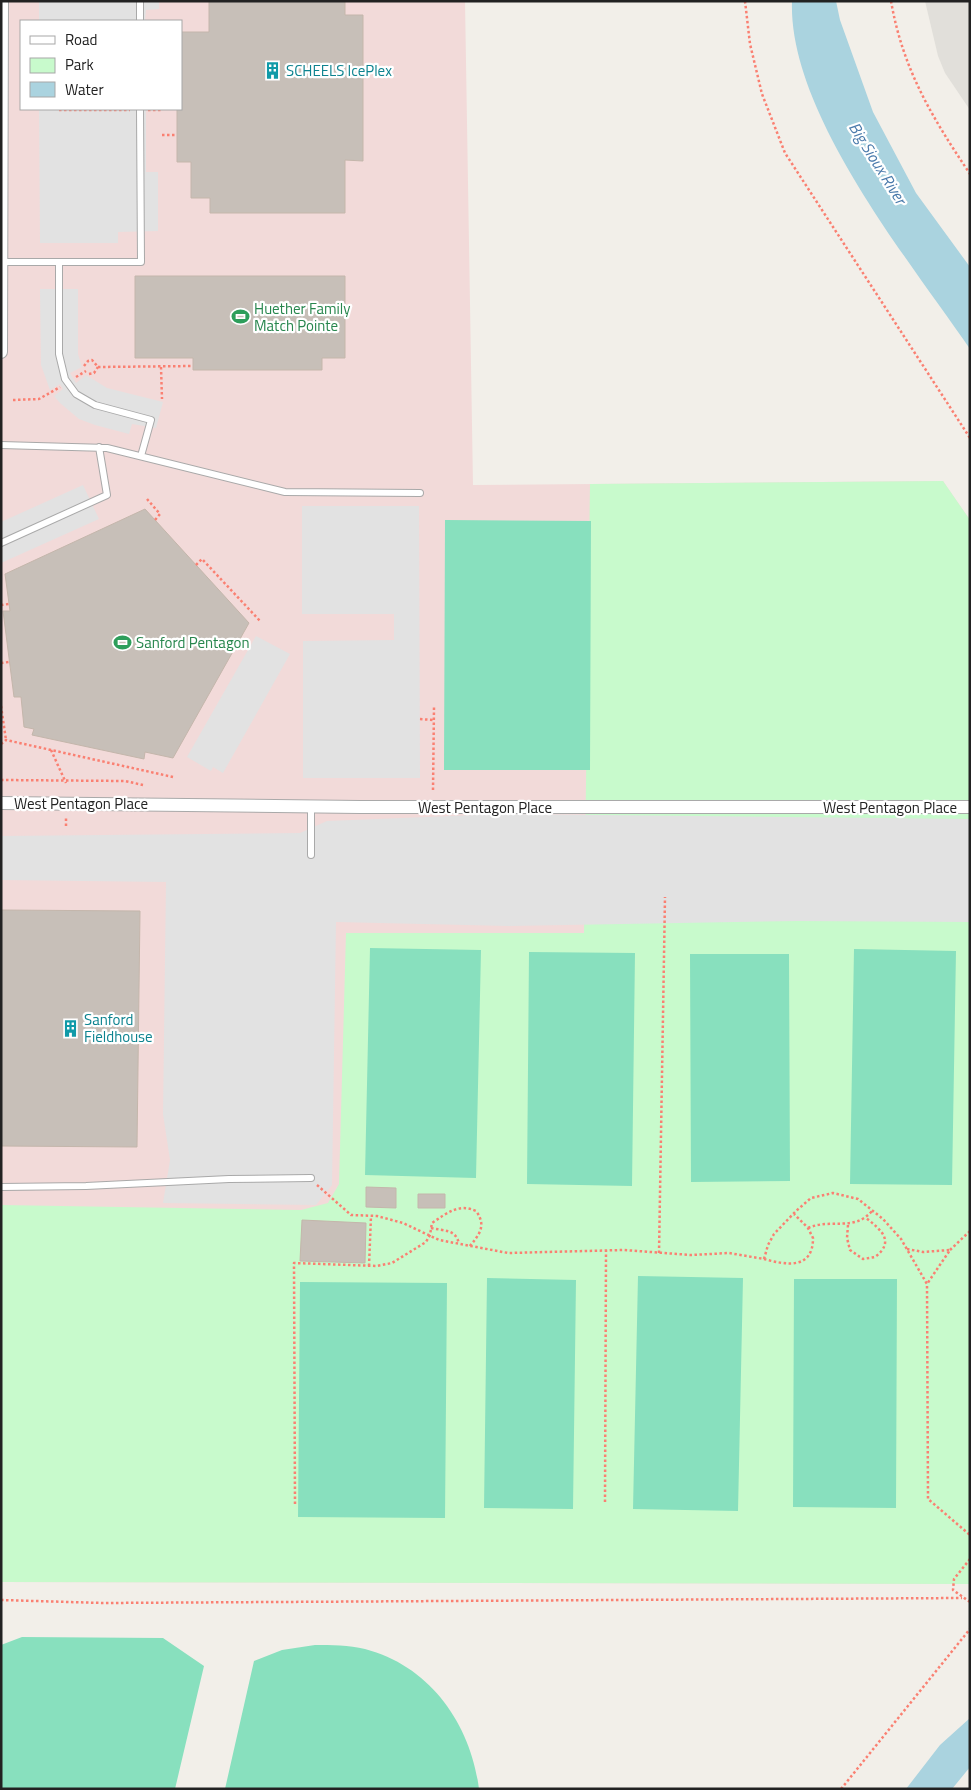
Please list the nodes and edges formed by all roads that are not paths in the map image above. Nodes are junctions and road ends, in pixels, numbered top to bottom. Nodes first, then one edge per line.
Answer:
1 (2, 1) edge
2 (140, 1) edge
3 (140, 20) edge
4 (140, 110) edge
5 (2, 262) edge
6 (59, 262) junction
7 (1, 352) edge
8 (1, 445) edge
9 (99, 447) junction
10 (141, 456) junction
11 (420, 494) dead end
12 (1, 543) edge
13 (1, 802) edge
14 (311, 806) junction
15 (970, 807) edge
16 (310, 855) dead end
17 (311, 1178) road end
18 (1, 1187) edge

1 - 5 street
2 - 3 lane
4 - 6 lane
5 - 6 lane
5 - 7 street
6 - 10 lane
8 - 9 lane
9 - 10 lane
9 - 12 lane
10 - 11 lane
13 - 14 street, West Pentagon Place
14 - 15 street, West Pentagon Place
14 - 16 lane
17 - 18 lane

